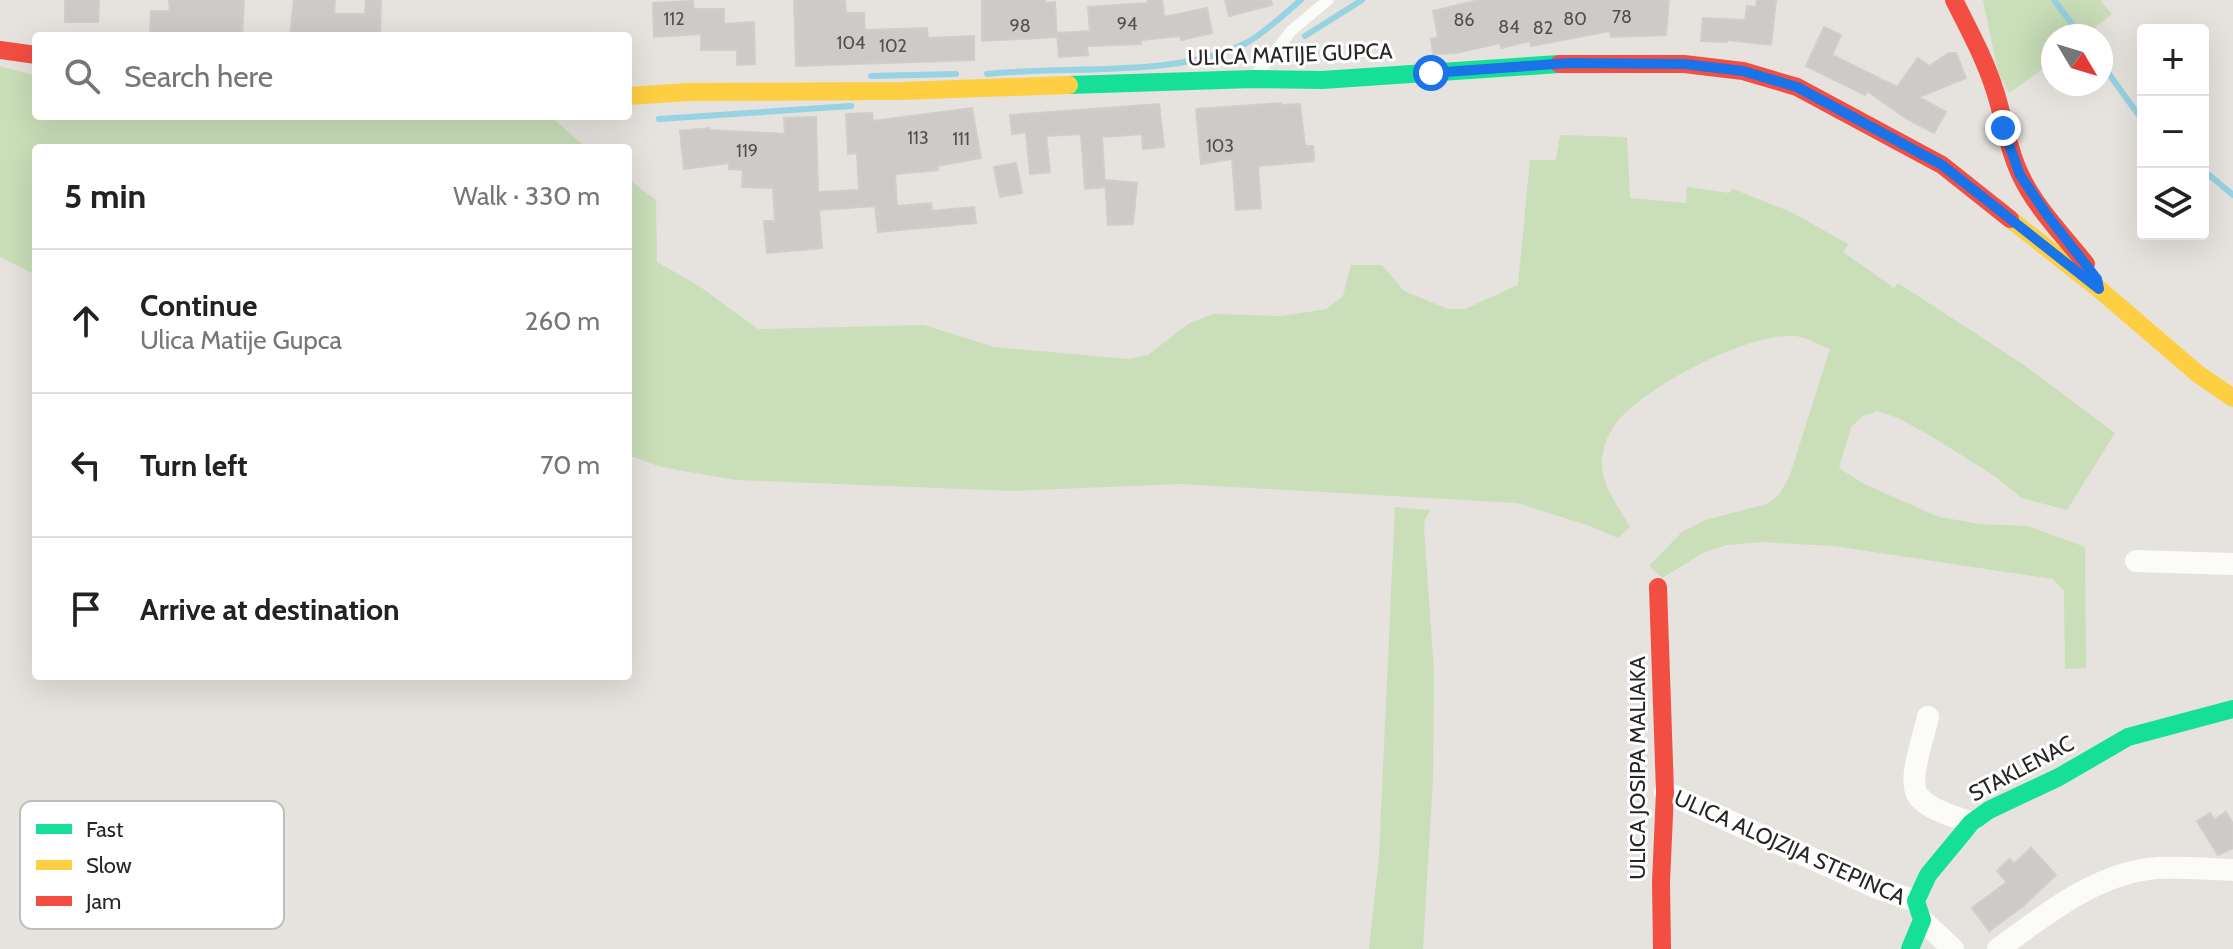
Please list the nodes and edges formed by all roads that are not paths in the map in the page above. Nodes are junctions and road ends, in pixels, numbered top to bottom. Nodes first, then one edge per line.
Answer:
1 (1328, 0) edge
2 (1954, 0) edge
3 (0, 50) edge
4 (32, 54) edge
5 (1253, 79) junction
6 (632, 96) edge
7 (2099, 289) junction
8 (2233, 398) edge
9 (2136, 561) dead end
10 (2233, 564) edge
11 (1658, 587) dead end
12 (2233, 709) edge
13 (1928, 717) dead end
14 (1665, 792) junction
15 (1971, 823) junction
16 (2233, 870) edge
17 (1919, 911) junction
18 (1662, 949) edge
19 (1910, 949) edge
20 (1953, 949) edge
21 (1998, 949) edge

1 - 5 lane
2 - 7 street
3 - 4 street
5 - 6 street, ULICA MATIJE GUPCA
5 - 7 street, ULICA MATIJE GUPCA
7 - 8 street, ULICA MATIJE GUPCA
9 - 10 street
11 - 14 street, ULICA JOSIPA MALIAKA
12 - 15 street, STAKLENAC
13 - 15 street
14 - 17 street, ULICA ALOJZIJA STEPINCA
14 - 18 street, ULICA JOSIPA MALIAKA
15 - 17 street, STAKLENAC
16 - 21 street
17 - 19 street, STAKLENAC
17 - 20 street, ULICA ALOJZIJA STEPINCA

